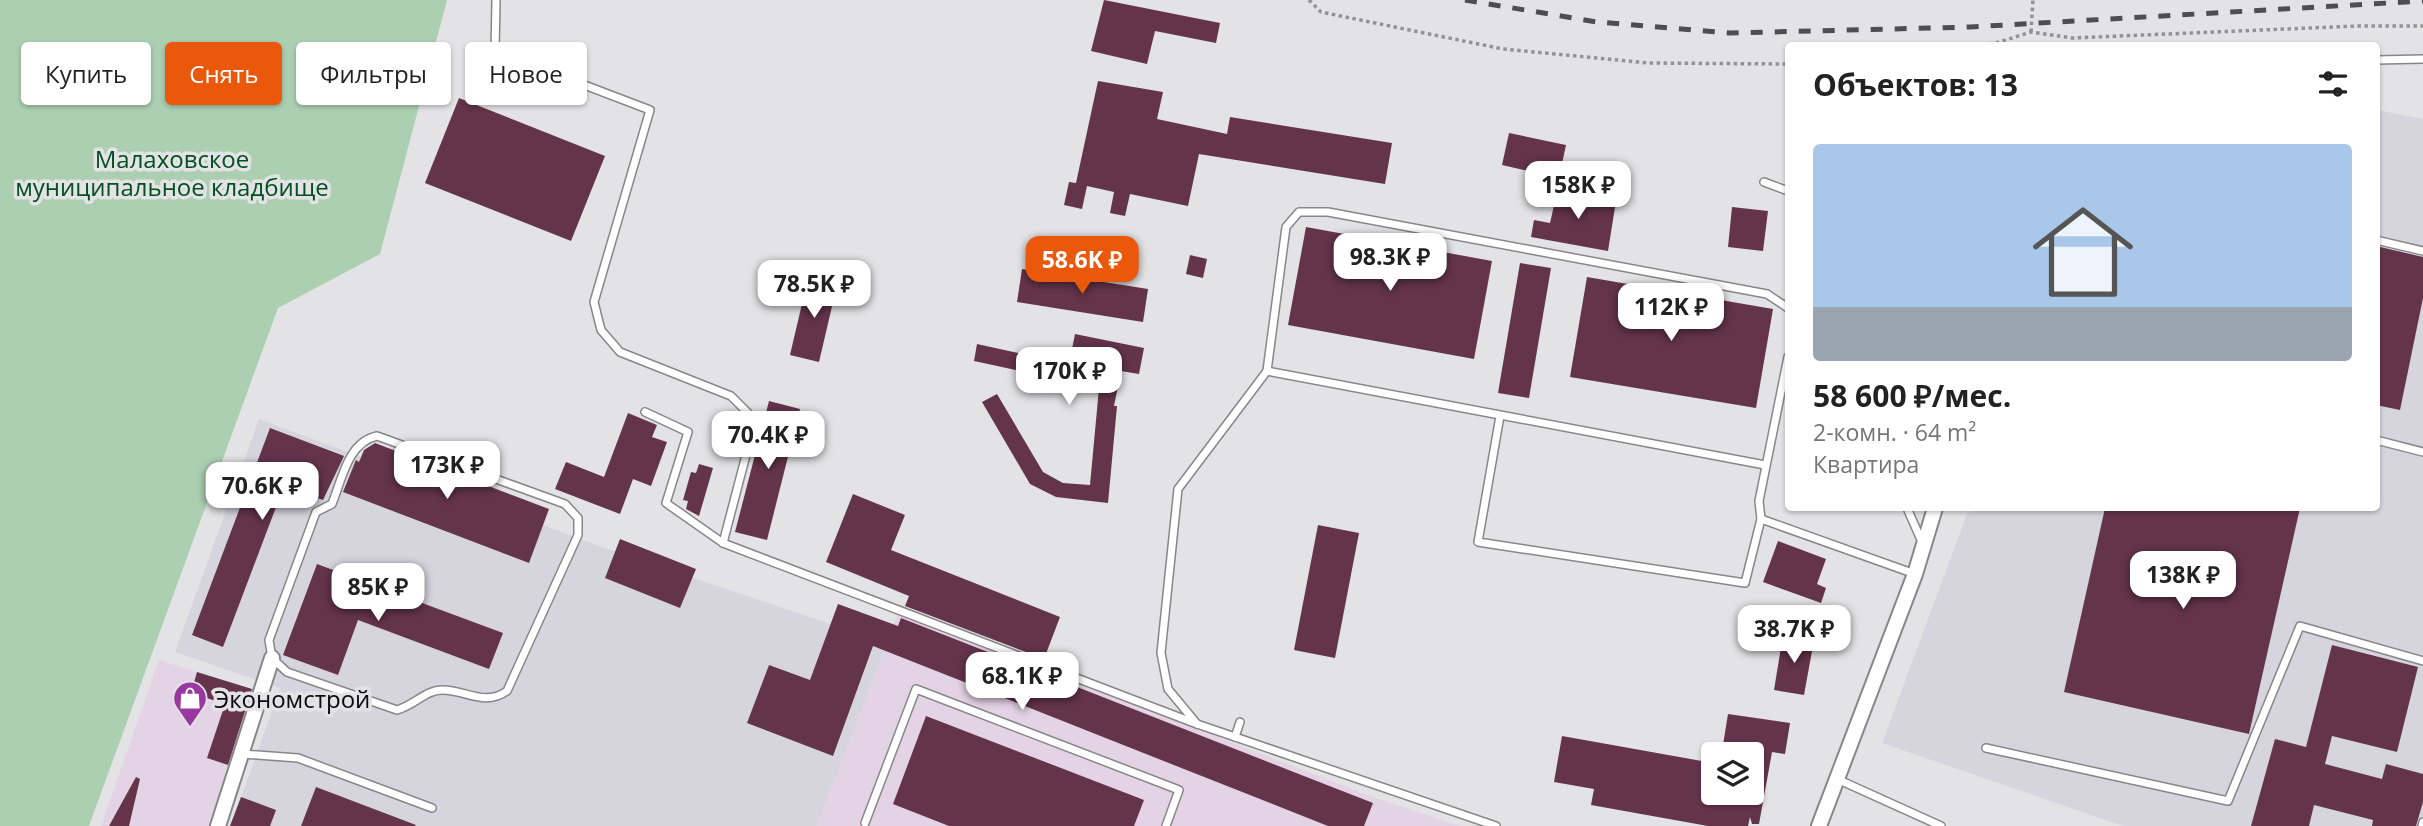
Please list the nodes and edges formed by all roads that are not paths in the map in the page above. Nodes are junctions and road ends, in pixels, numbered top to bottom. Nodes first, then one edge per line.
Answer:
1 (496, 0) edge
2 (2423, 59) edge
3 (2380, 60) edge
4 (1764, 182) dead end
5 (1785, 190) edge
6 (2380, 241) edge
7 (2423, 251) edge
8 (1785, 306) edge
9 (1267, 371) junction
10 (1785, 371) edge
11 (645, 412) dead end
12 (1500, 416) junction
13 (2380, 441) edge
14 (2423, 453) edge
15 (1765, 465) junction
16 (1908, 511) edge
17 (1934, 511) edge
18 (1761, 519) junction
19 (723, 543) junction
20 (1923, 546) junction
21 (1915, 573) junction
22 (272, 659) junction
23 (2423, 661) edge
24 (1240, 722) dead end
25 (1198, 724) junction
26 (1235, 737) junction
27 (1986, 748) dead end
28 (241, 754) junction
29 (1837, 779) junction
30 (432, 808) dead end
31 (867, 825) edge
32 (218, 826) edge
33 (1166, 826) edge
34 (1496, 826) edge
35 (1819, 826) edge
36 (1941, 826) edge

1 - 19 lane
2 - 3 lane
4 - 5 lane
6 - 7 lane
8 - 9 lane
9 - 12 lane
9 - 25 lane
10 - 15 lane
11 - 19 lane
12 - 15 lane
12 - 18 lane
13 - 14 lane
15 - 18 lane
16 - 20 lane
17 - 20 street
18 - 21 lane
19 - 25 lane
20 - 21 street
21 - 29 street
22 - 22 lane
22 - 28 street
23 - 27 lane
24 - 26 lane
25 - 26 lane
26 - 34 lane
28 - 30 lane
28 - 32 street
29 - 35 street
29 - 36 lane
31 - 33 lane

